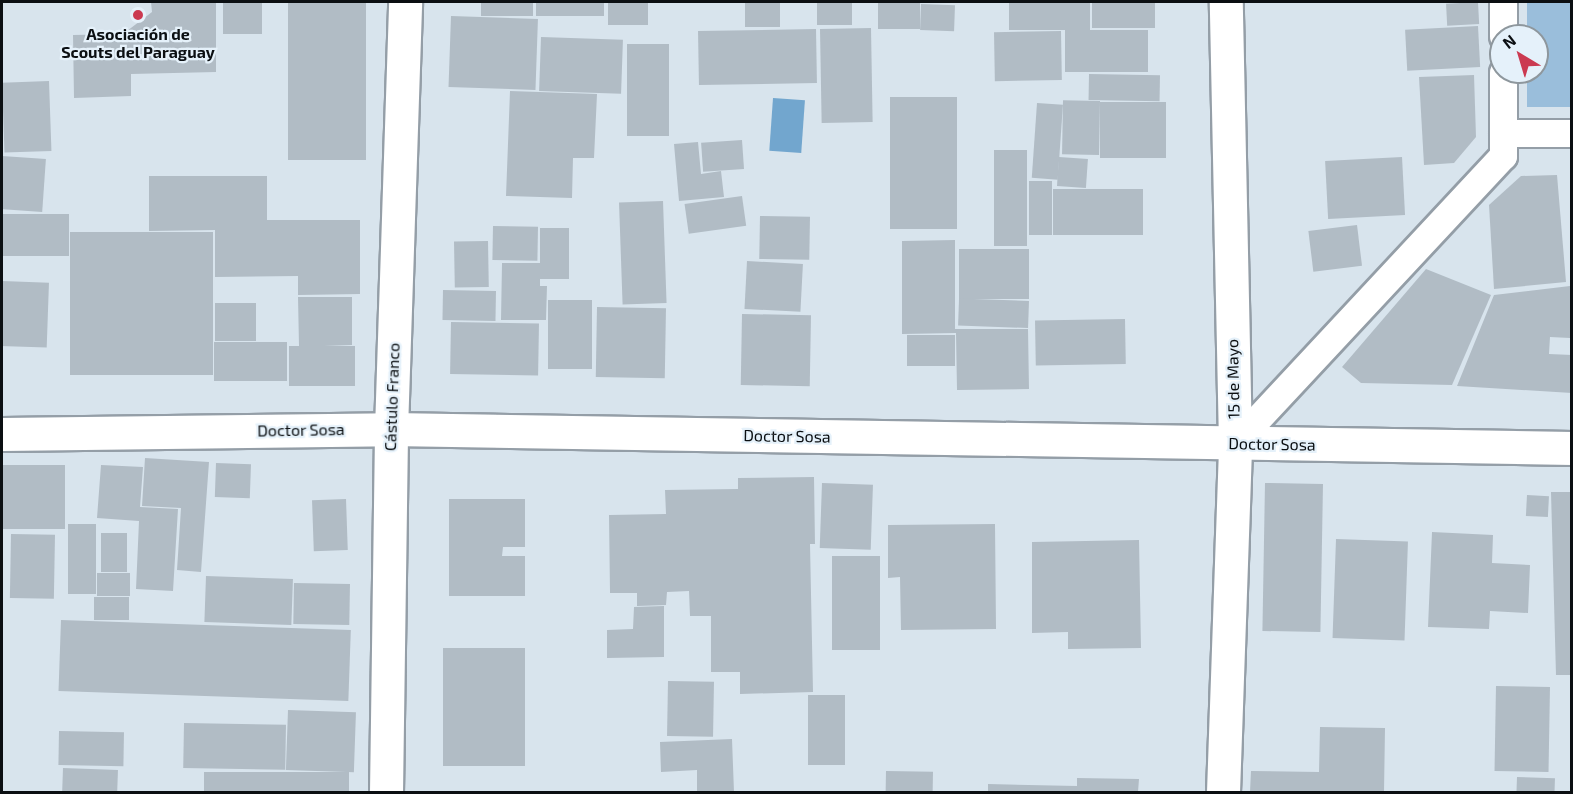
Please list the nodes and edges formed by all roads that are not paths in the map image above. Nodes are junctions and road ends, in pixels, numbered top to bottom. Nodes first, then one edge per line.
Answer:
1 (405, 2) edge
2 (1226, 2) edge
3 (1503, 2) edge
4 (1503, 24) edge
5 (1503, 84) edge
6 (1503, 133) junction
7 (1572, 133) edge
8 (391, 429) junction
9 (2, 434) edge
10 (1235, 443) junction
11 (1572, 448) edge
12 (386, 792) edge
13 (1223, 792) edge

1 - 8 street, Cástulo Franco
2 - 10 street, 15 de Mayo
3 - 4 lane
5 - 6 lane
6 - 7 lane
6 - 10 lane
8 - 9 street, Doctor Sosa
8 - 10 street, Doctor Sosa
8 - 12 street, Cástulo Franco
10 - 11 street, Doctor Sosa
10 - 13 street, 15 de Mayo

